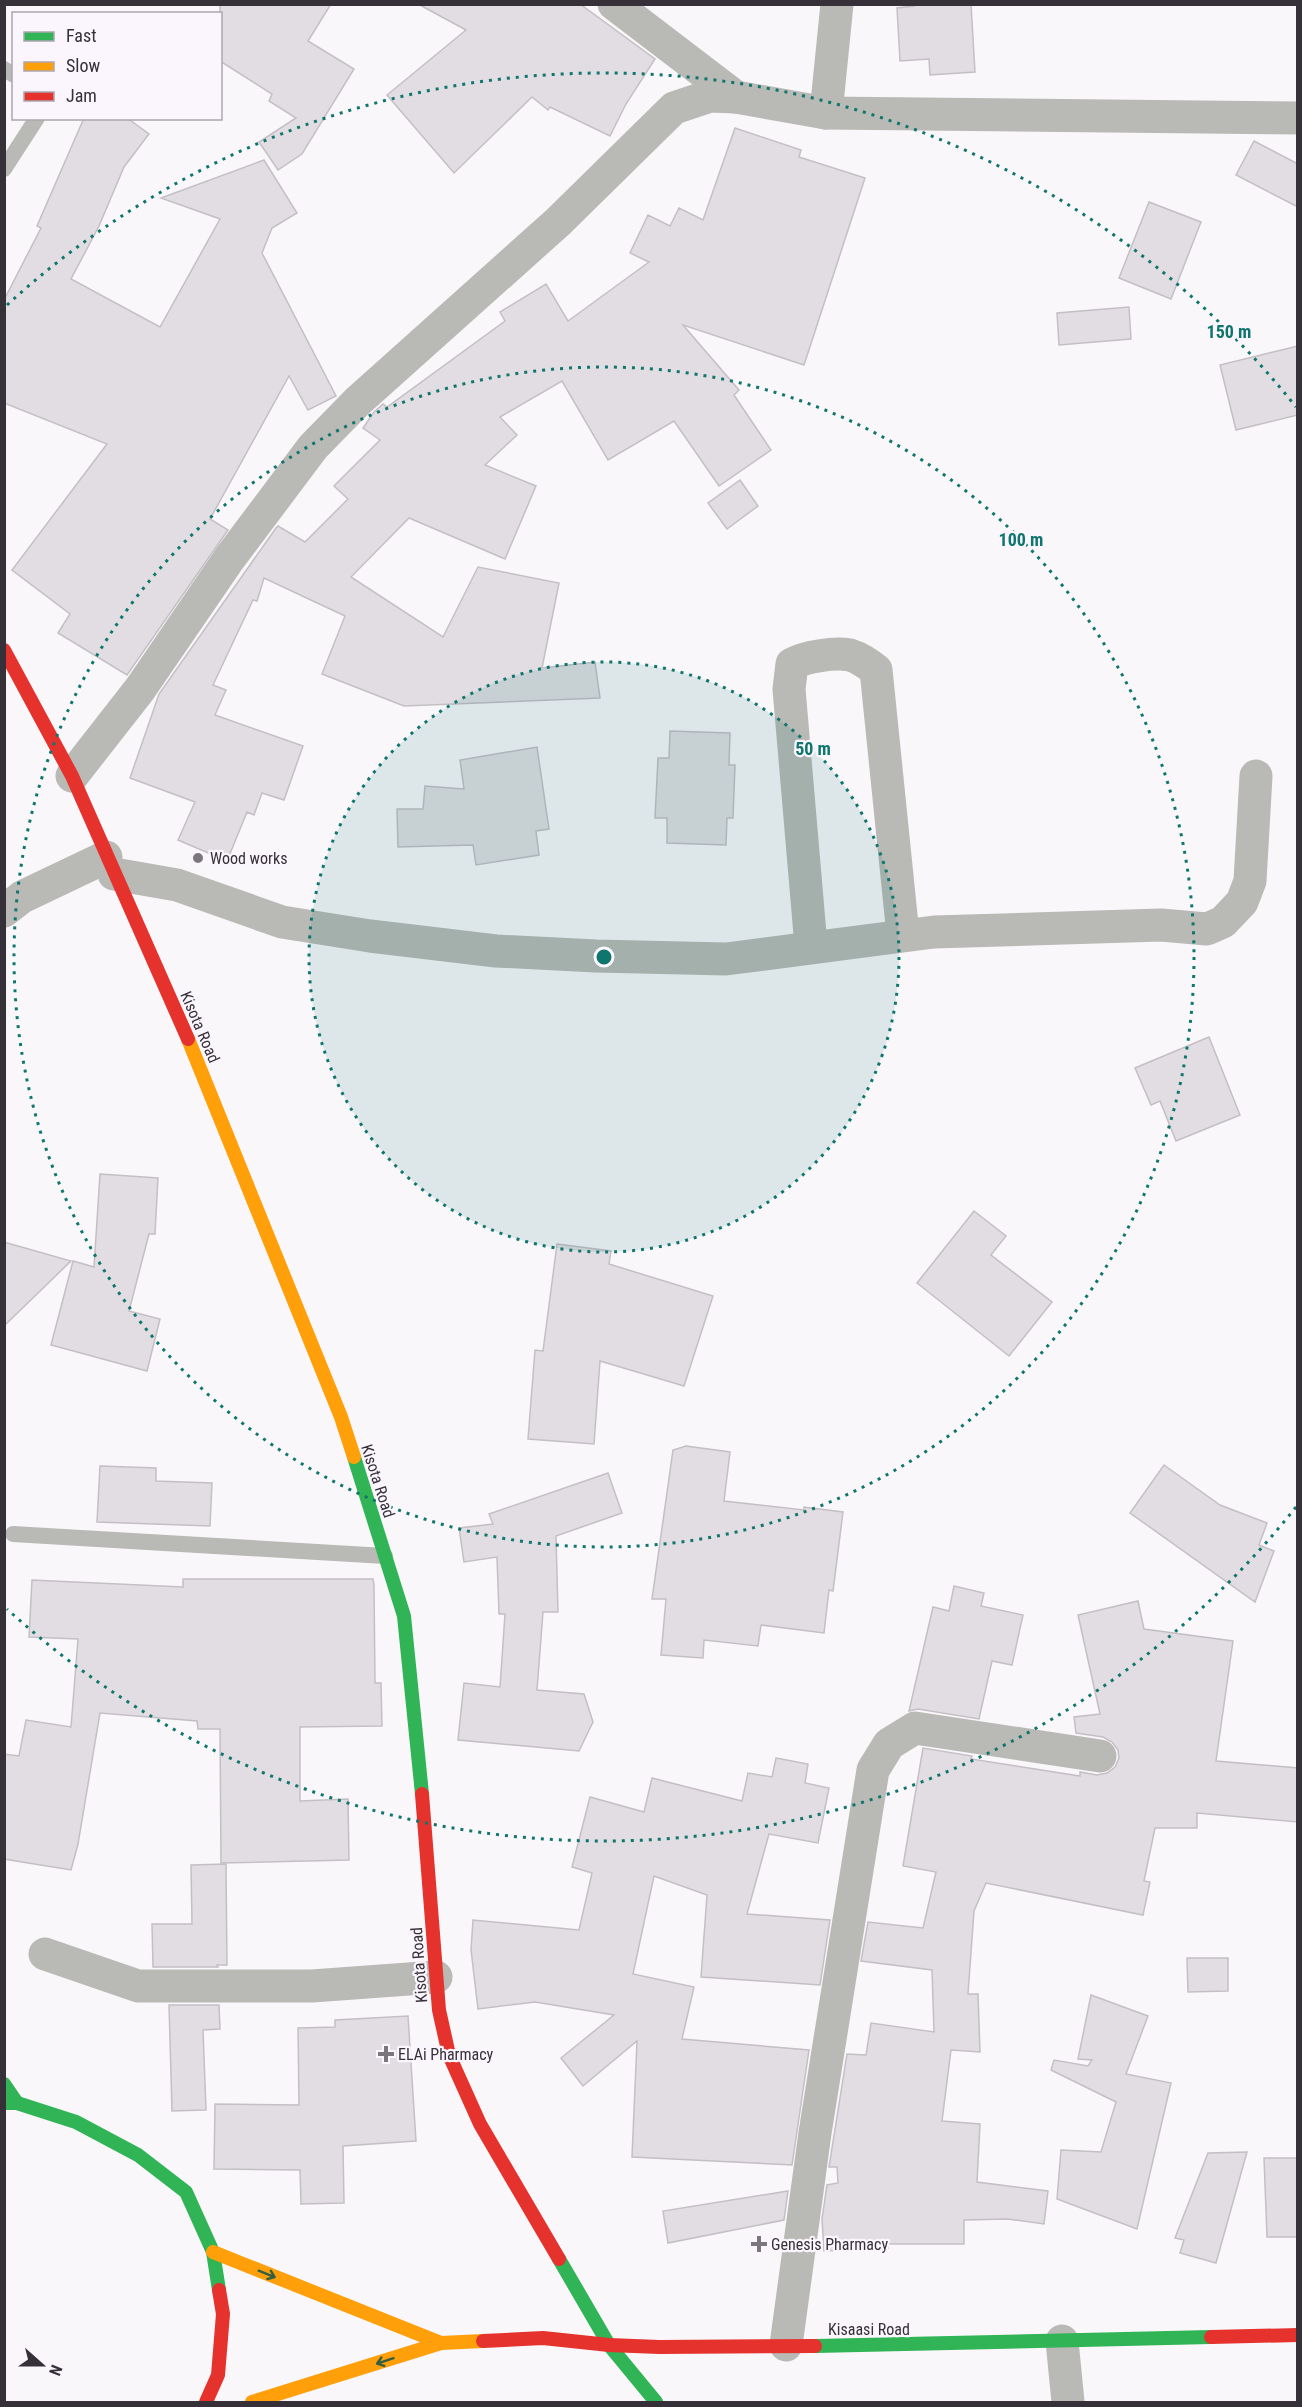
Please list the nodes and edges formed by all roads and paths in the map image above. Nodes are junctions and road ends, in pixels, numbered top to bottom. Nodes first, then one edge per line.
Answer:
1 (614, 4) edge
2 (837, 4) edge
3 (736, 97) junction
4 (826, 112) junction
5 (1298, 118) edge
6 (36, 120) edge
7 (4, 169) edge
8 (4, 650) edge
9 (72, 776) junction
10 (1256, 776) dead end
11 (110, 865) junction
12 (4, 911) edge
13 (903, 935) junction
14 (811, 946) junction
15 (13, 1534) dead end
16 (385, 1556) junction
17 (1100, 1756) dead end
18 (45, 1954) dead end
19 (436, 1977) junction
20 (4, 2084) edge
21 (11, 2103) edge
22 (213, 2252) junction
23 (1298, 2335) edge
24 (1062, 2341) junction
25 (441, 2343) junction
26 (609, 2345) junction
27 (786, 2345) junction
28 (206, 2403) edge
29 (252, 2403) edge
30 (656, 2403) edge
31 (1068, 2403) edge

1 - 3 street
2 - 4 street
3 - 4 street
3 - 9 street
4 - 5 street
6 - 7 lane
8 - 9 main road, Kisota Road
9 - 11 main road, Kisota Road
10 - 13 street
11 - 12 street
11 - 14 street
11 - 16 main road, Kisota Road
13 - 14 street
13 - 14 street
15 - 16 lane
16 - 19 main road, Kisota Road
17 - 27 street
18 - 19 street
19 - 26 main road, Kisota Road
20 - 21 main road
21 - 22 main road
22 -> 25 main road
22 - 28 main road
23 - 24 main road, Kisaasi Road
24 - 27 main road, Kisaasi Road
24 - 31 street
25 - 26 main road, Kisaasi Road
25 -> 29 main road
26 - 27 main road, Kisaasi Road
26 - 30 main road, Kisota Road

